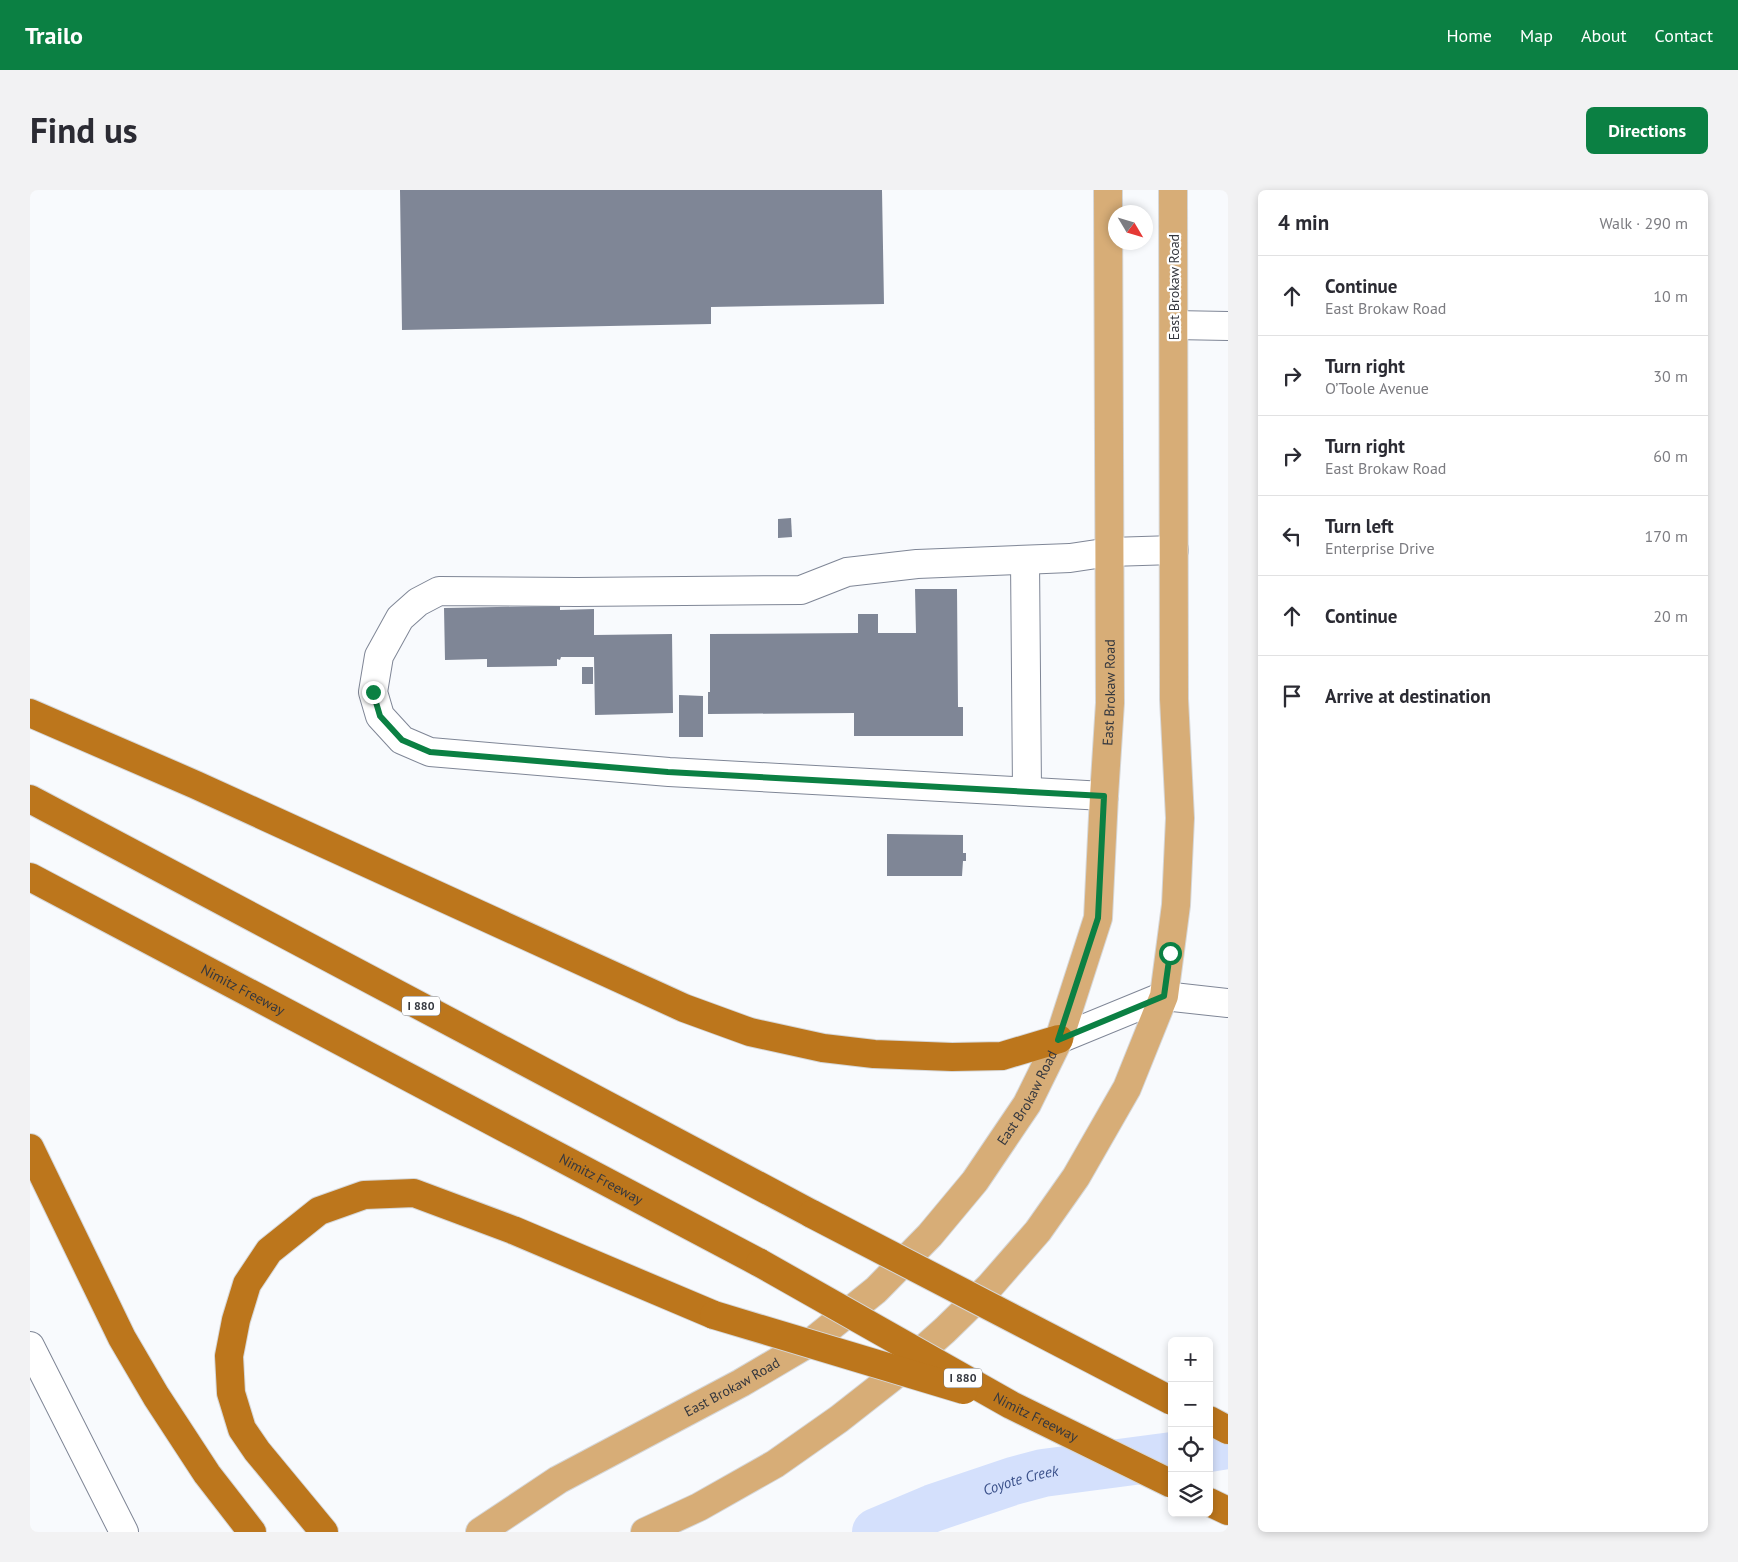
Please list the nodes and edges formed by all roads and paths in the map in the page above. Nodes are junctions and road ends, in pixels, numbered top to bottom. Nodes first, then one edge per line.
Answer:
1 (1108, 190) edge
2 (1173, 190) edge
3 (1174, 325) junction
4 (1228, 326) edge
5 (1174, 550) junction
6 (1110, 552) junction
7 (1026, 560) junction
8 (30, 713) edge
9 (1027, 791) junction
10 (1104, 796) junction
11 (30, 799) edge
12 (30, 876) edge
13 (1164, 996) junction
14 (1228, 1003) edge
15 (1058, 1040) junction
16 (30, 1148) edge
17 (30, 1346) edge
18 (1168, 1399) edge
19 (1011, 1405) junction
20 (1213, 1422) edge
21 (1228, 1430) edge
22 (1168, 1482) edge
23 (1213, 1504) edge
24 (1228, 1511) edge
25 (124, 1532) edge
26 (252, 1532) edge
27 (324, 1532) edge
28 (480, 1532) edge
29 (645, 1532) edge

1 - 6 main road, East Brokaw Road
2 - 3 main road, East Brokaw Road
3 - 4 street
3 - 5 main road, East Brokaw Road
5 - 6 street
5 - 13 main road, East Brokaw Road
6 - 7 street
6 - 10 main road, East Brokaw Road
7 - 9 street
7 - 9 street
8 - 15 highway
9 - 10 street
10 - 15 main road, East Brokaw Road
11 - 18 highway, I 880, bridge
12 - 19 highway, Nimitz Freeway / I 880, bridge
13 - 14 street
13 - 15 street
13 - 29 main road, East Brokaw Road
15 - 28 main road, East Brokaw Road
16 - 26 highway
17 - 25 street
19 - 22 highway, Nimitz Freeway / I 880, bridge
19 - 27 highway, bridge
20 - 21 highway
23 - 24 highway

